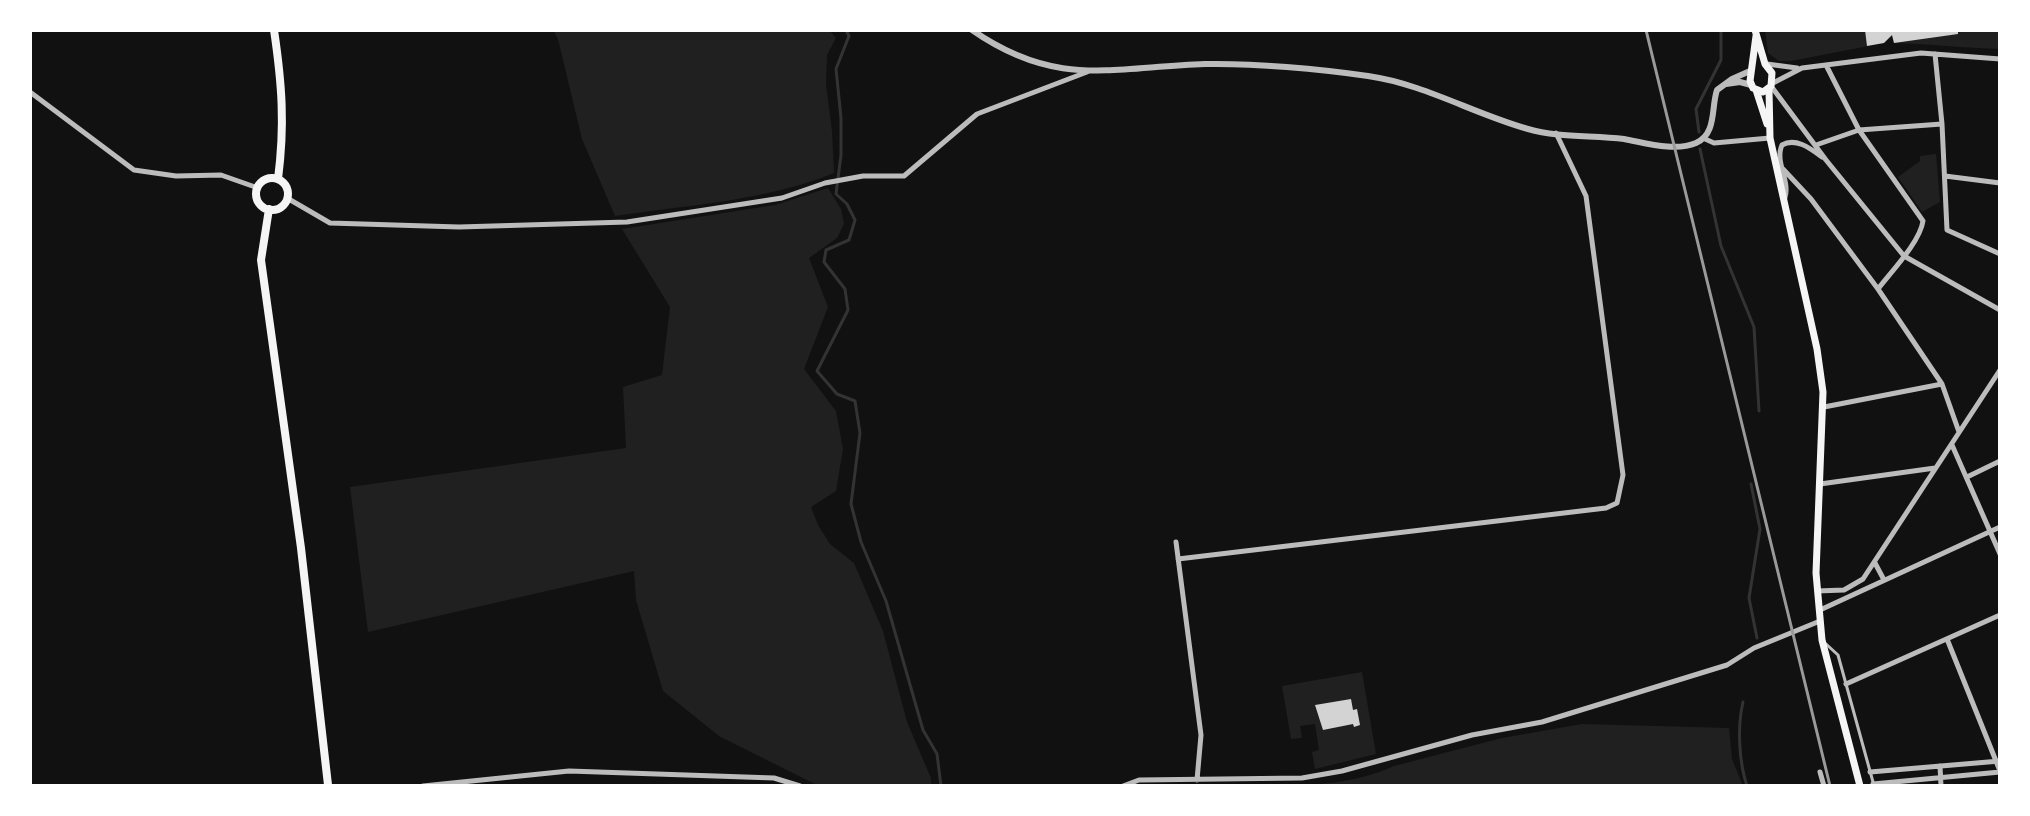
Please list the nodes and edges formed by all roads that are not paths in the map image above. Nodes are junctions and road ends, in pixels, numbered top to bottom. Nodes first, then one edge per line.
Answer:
1 (274, 30) edge
2 (972, 30) edge
3 (1755, 33) edge
4 (1935, 54) junction
5 (2000, 59) edge
6 (1766, 64) junction
7 (1826, 65) junction
8 (1802, 68) junction
9 (1751, 70) junction
10 (1087, 72) junction
11 (1722, 84) junction
12 (1771, 86) junction
13 (1754, 87) junction
14 (30, 92) edge
15 (1942, 124) junction
16 (1859, 130) junction
17 (1556, 133) junction
18 (1769, 134) junction
19 (1703, 138) junction
20 (1816, 145) junction
21 (1826, 160) junction
22 (1779, 163) junction
23 (1945, 176) junction
24 (278, 179) junction
25 (2000, 183) edge
26 (258, 188) junction
27 (287, 198) junction
28 (269, 209) junction
29 (2000, 254) edge
30 (1904, 256) junction
31 (1878, 289) junction
32 (2000, 310) edge
33 (2000, 370) edge
34 (1942, 384) junction
35 (1824, 407) junction
36 (1959, 432) junction
37 (1951, 444) junction
38 (2000, 461) edge
39 (1936, 468) junction
40 (1967, 477) junction
41 (1820, 484) junction
42 (2000, 527) edge
43 (1991, 531) junction
44 (1176, 542) dead end
45 (2000, 554) edge
46 (1178, 559) junction
47 (1875, 562) junction
48 (1863, 579) junction
49 (1884, 580) junction
50 (1817, 591) junction
51 (1855, 594) junction
52 (1819, 611) junction
53 (2000, 615) edge
54 (1820, 621) junction
55 (1947, 639) junction
56 (1822, 640) junction
57 (1846, 684) junction
58 (1998, 761) edge
59 (1940, 766) junction
60 (2000, 771) edge
61 (1820, 772) dead end
62 (1870, 772) junction
63 (1940, 776) junction
64 (1197, 780) junction
65 (1873, 785) edge
66 (327, 786) edge
67 (335, 786) edge
68 (423, 786) edge
69 (800, 786) edge
70 (1123, 786) edge
71 (1824, 786) edge
72 (1860, 786) edge
73 (1941, 786) edge

1 - 24 highway
2 - 10 street
3 - 6 main road
3 - 9 main road
4 - 5 street
4 - 7 street
4 - 15 street
6 - 8 street
6 - 9 main road
6 - 12 main road
7 - 8 street
7 - 16 street
8 - 12 street
9 - 11 street
9 - 13 main road
10 - 17 street
10 - 27 street
11 - 13 street
11 - 19 street
12 - 13 main road
12 - 18 main road
12 - 20 street
13 - 18 main road
14 - 26 street
15 - 16 street
15 - 23 street
16 - 20 street
16 - 30 street
17 - 19 street
17 - 46 street
18 - 19 street
18 - 22 main road
20 - 21 street
21 - 22 street
21 - 30 street
22 - 31 street
22 - 35 main road
23 - 25 street
23 - 29 street
24 - 26 highway
24 - 27 highway
26 - 28 highway
27 - 28 highway
28 - 66 highway
30 - 31 street
30 - 32 street
31 - 34 street
33 - 36 street
34 - 35 street
34 - 36 street
35 - 41 main road
36 - 37 street
37 - 39 street
37 - 40 street
38 - 40 street
39 - 41 street
39 - 47 street
40 - 43 street
41 - 50 main road
42 - 43 street
43 - 45 street
43 - 49 street
44 - 46 street
46 - 64 street
47 - 48 street
47 - 49 street
48 - 50 street
48 - 51 street
49 - 51 street
50 - 52 main road
51 - 52 street
52 - 54 main road
53 - 55 street
54 - 56 main road
54 - 64 street
55 - 57 street
55 - 58 street
56 - 57 lane
56 - 72 main road
57 - 62 lane
58 - 59 street
58 - 60 street
59 - 62 street
59 - 63 street
60 - 63 street
61 - 71 street
62 - 65 lane
63 - 65 street
63 - 73 street
64 - 70 street
66 - 67 highway
68 - 69 street

